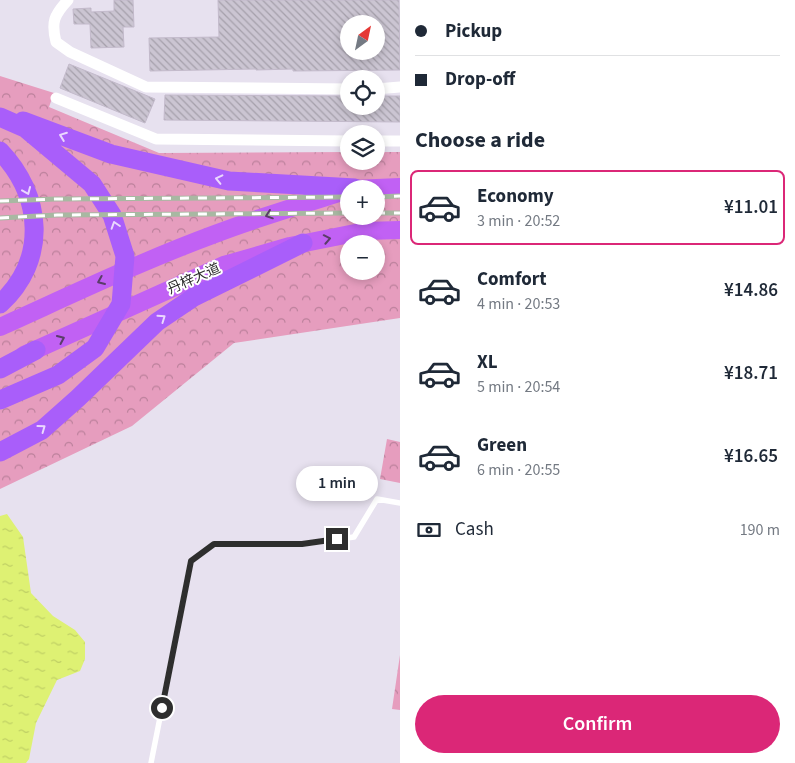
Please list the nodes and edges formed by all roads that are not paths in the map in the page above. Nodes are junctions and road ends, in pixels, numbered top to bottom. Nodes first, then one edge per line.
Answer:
1 (68, 0) edge
2 (400, 87) edge
3 (385, 88) edge
4 (340, 89) edge
5 (56, 98) dead end
6 (0, 112) edge
7 (0, 117) edge
8 (340, 141) edge
9 (385, 141) edge
10 (400, 141) edge
11 (0, 151) edge
12 (340, 187) edge
13 (385, 187) edge
14 (400, 187) edge
15 (340, 193) edge
16 (400, 230) edge
17 (303, 243) junction
18 (0, 304) edge
19 (0, 327) edge
20 (36, 350) joint
21 (0, 367) edge
22 (0, 400) edge
23 (0, 452) edge
24 (400, 503) edge
25 (151, 763) edge

1 - 4 street
2 - 3 street
5 - 8 street
12 -> 6 highway
22 -> 7 highway
9 - 10 street
11 -> 18 highway
13 - 14 main road
15 -> 19 main road
17 -> 16 main road, 丹梓大道
20 -> 17 main road, 丹梓大道
23 -> 17 highway
20 - 21 highway
24 - 25 lane

